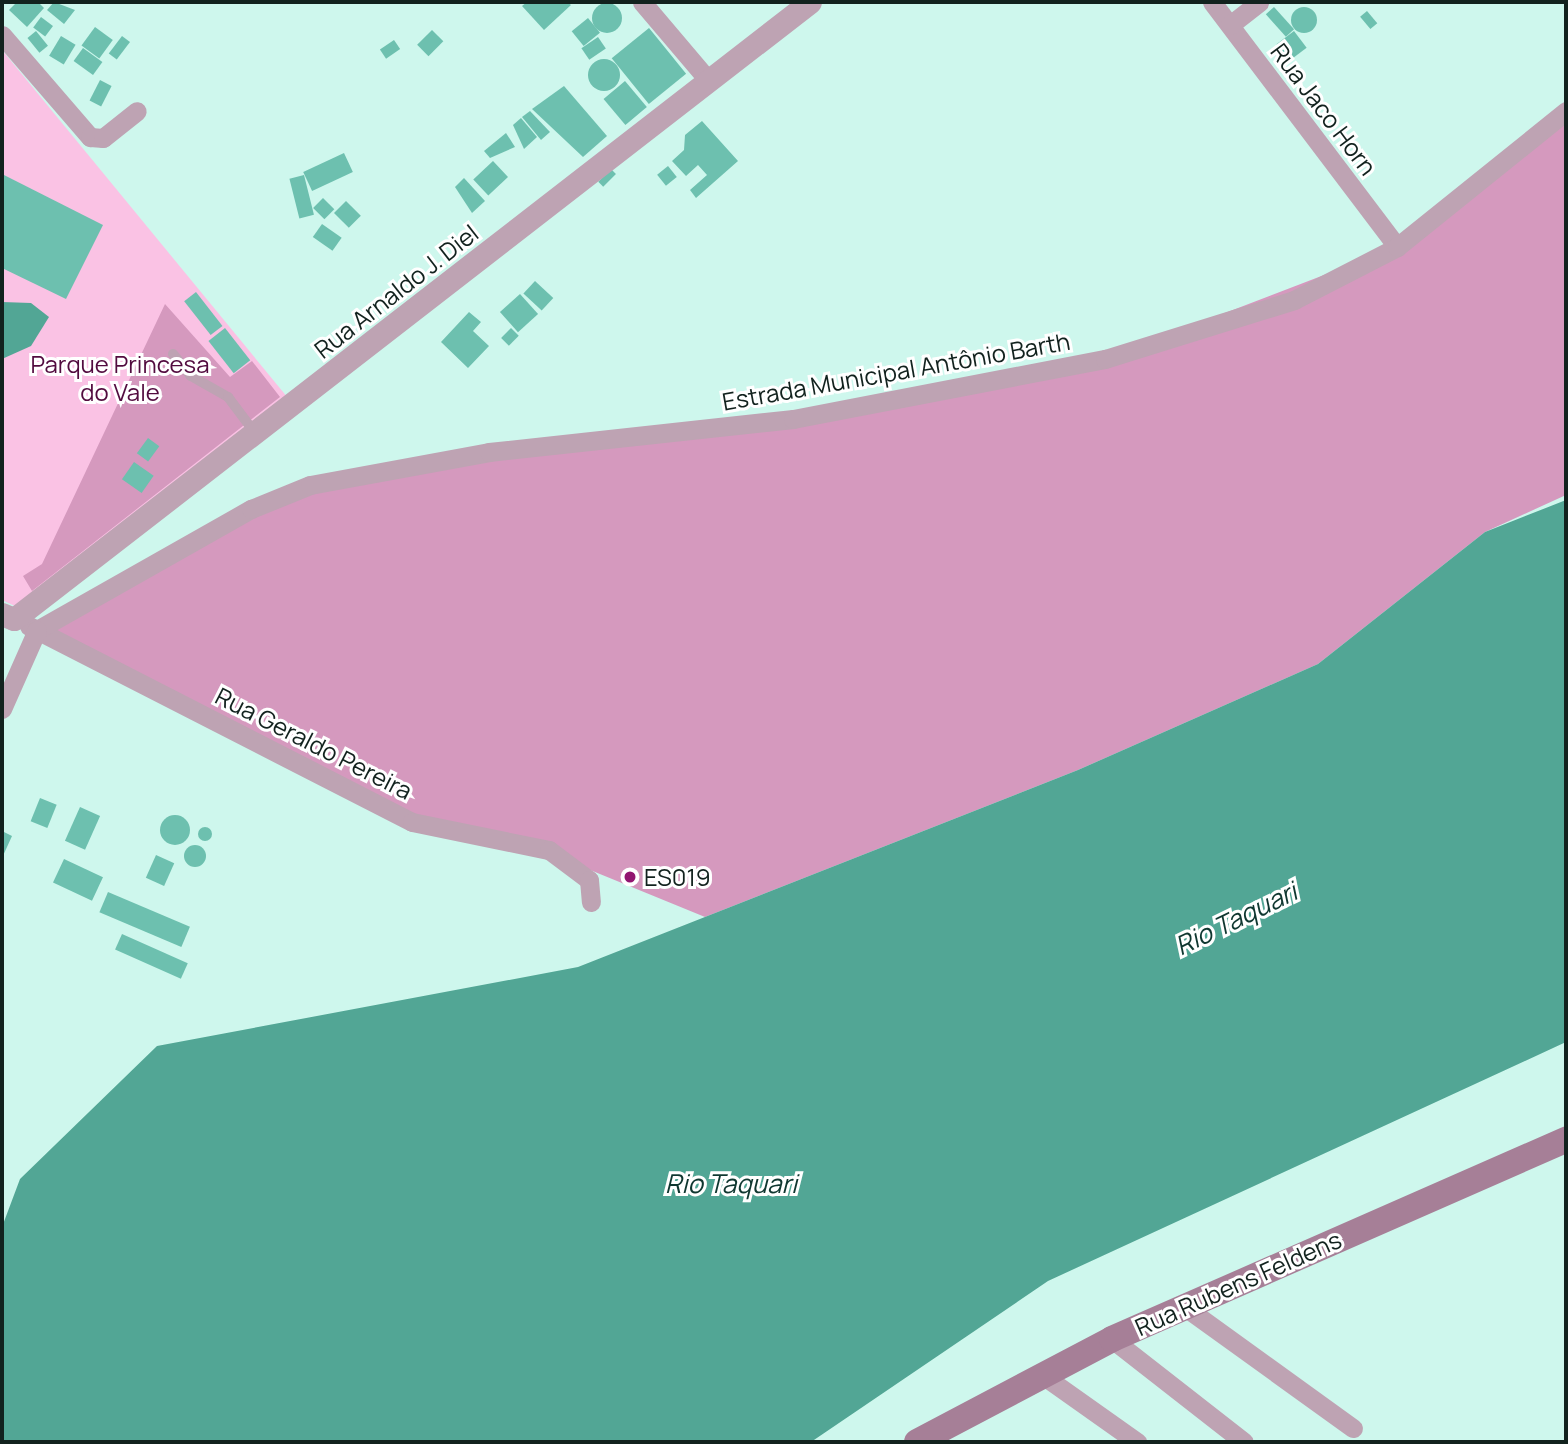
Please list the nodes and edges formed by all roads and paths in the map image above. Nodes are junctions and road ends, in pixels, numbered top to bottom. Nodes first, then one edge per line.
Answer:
1 (642, 2) edge
2 (810, 2) edge
3 (1212, 2) edge
4 (1259, 2) edge
5 (1230, 25) junction
6 (2, 35) edge
7 (709, 81) junction
8 (137, 111) dead end
9 (1566, 111) edge
10 (1397, 247) junction
11 (173, 354) dead end
12 (255, 434) junction
13 (8, 617) edge
14 (37, 630) junction
15 (2, 709) edge
16 (591, 902) dead end
17 (1566, 1140) edge
18 (1185, 1307) junction
19 (1112, 1339) junction
20 (1041, 1374) junction
21 (1353, 1428) dead end
22 (917, 1442) edge
23 (1138, 1442) edge
24 (1244, 1442) edge

1 - 7 street
2 - 7 street, Rua Arnaldo J. Diel
3 - 5 street, Rua Jaco Horn
4 - 5 street
5 - 10 street, Rua Jaco Horn
6 - 8 street
7 - 12 street, Rua Arnaldo J. Diel
9 - 10 street, Estrada Municipal Antônio Barth
10 - 14 street, Estrada Municipal Antônio Barth
11 - 12 lane
12 - 13 street, Rua Arnaldo J. Diel
13 - 14 street, Rua Geraldo Pereira
14 - 15 street
14 - 16 street, Rua Geraldo Pereira
17 - 18 main road, Rua Rubens Feldens
18 - 19 main road, Rua Rubens Feldens
18 - 21 street
19 - 20 main road, Rua Rubens Feldens
19 - 24 street
20 - 22 main road, Rua Rubens Feldens
20 - 23 street

